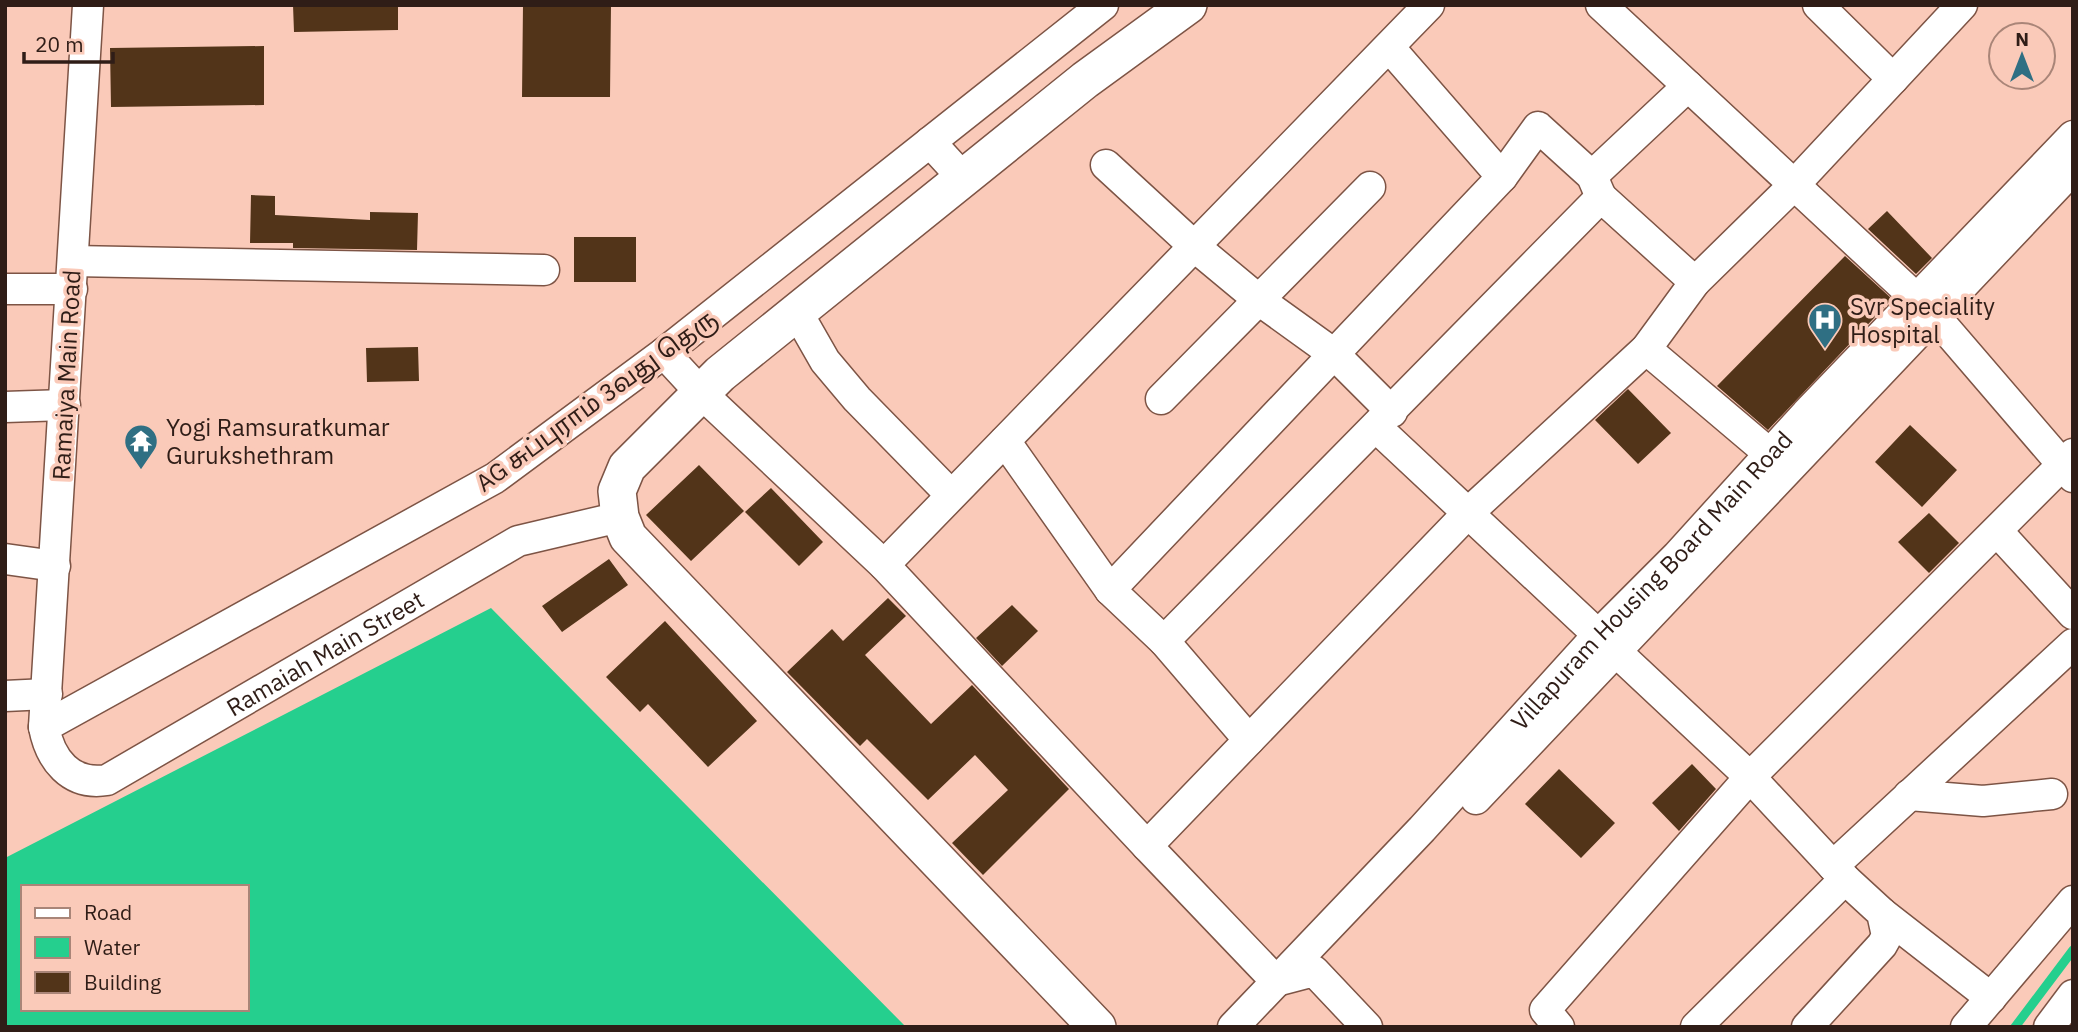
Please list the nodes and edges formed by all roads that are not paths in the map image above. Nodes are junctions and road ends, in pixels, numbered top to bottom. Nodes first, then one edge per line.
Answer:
1 (88, 5) edge
2 (1103, 5) edge
3 (1188, 5) edge
4 (1429, 5) edge
5 (1601, 5) edge
6 (1818, 5) edge
7 (1962, 5) edge
8 (1389, 47) junction
9 (1067, 60) junction
10 (1894, 79) junction
11 (1688, 86) junction
12 (2073, 136) edge
13 (945, 159) junction
14 (1106, 165) dead end
15 (2073, 169) edge
16 (1502, 177) junction
17 (1794, 185) junction
18 (1370, 187) dead end
19 (1597, 187) junction
20 (1194, 246) junction
21 (544, 270) dead end
22 (72, 275) junction
23 (1695, 282) junction
24 (5, 289) edge
25 (1259, 300) junction
26 (1925, 308) junction
27 (797, 312) junction
28 (1646, 349) junction
29 (1334, 354) junction
30 (682, 372) junction
31 (1161, 399) dead end
32 (65, 405) junction
33 (5, 407) edge
34 (1384, 419) junction
35 (1005, 441) junction
36 (1770, 454) junction
37 (2069, 466) edge
38 (951, 495) junction
39 (1468, 513) junction
40 (620, 517) junction
41 (1997, 531) junction
42 (5, 559) edge
43 (884, 565) junction
44 (55, 566) junction
45 (1110, 590) junction
46 (2073, 614) edge
47 (1164, 641) junction
48 (2073, 644) edge
49 (1606, 645) junction
50 (47, 694) junction
51 (5, 696) edge
52 (1249, 740) junction
53 (51, 747) junction
54 (1750, 777) junction
55 (2052, 794) dead end
56 (1909, 795) junction
57 (1147, 846) junction
58 (1839, 872) junction
59 (2073, 901) edge
60 (1882, 913) junction
61 (1314, 971) junction
62 (1276, 981) junction
63 (2073, 995) edge
64 (1991, 998) junction
65 (1543, 1021) edge
66 (1097, 1027) edge
67 (1233, 1027) edge
68 (1262, 1027) edge
69 (1367, 1027) edge
70 (1696, 1027) edge
71 (1807, 1027) edge
72 (1966, 1027) edge
73 (2049, 1027) edge

1 - 22 street, Ramaiya Main Road
2 - 9 street, AG சுப்புராம் 3வது தெரு
3 - 9 street
4 - 8 street
5 - 11 street
6 - 10 street
7 - 10 street
8 - 16 street
8 - 20 street
9 - 13 street
9 - 13 street, AG சுப்புராம் 3வது தெரு
10 - 17 street
11 - 17 street
11 - 19 street
12 - 26 street, Villapuram Housing Board Main Road
13 - 27 street
13 - 30 street, AG சுப்புராம் 3வது தெரு
14 - 20 street
15 - 26 street, Villapuram Housing Board Main Road
16 - 19 street
16 - 29 street
17 - 23 street
17 - 26 street
18 - 25 street
19 - 23 street
19 - 34 street
20 - 25 street
20 - 35 street
21 - 22 street
22 - 24 street
22 - 32 street, Ramaiya Main Road
23 - 28 street
25 - 29 street
25 - 31 street
26 - 36 street, Villapuram Housing Board Main Road
26 - 37 street
26 - 49 street, Villapuram Housing Board Main Road
27 - 30 street
27 - 38 street
28 - 36 street
28 - 39 street
29 - 34 street
29 - 45 street
30 - 40 street
30 - 43 street
30 - 53 street, AG சுப்புராம் 3வது தெரு
32 - 33 street
32 - 44 street, Ramaiya Main Road
34 - 39 street
34 - 47 street
35 - 38 street
35 - 45 street
36 - 49 street, Villapuram Housing Board Main Road
37 - 41 street
38 - 43 street
39 - 49 street
39 - 52 street
40 - 53 street, Ramaiah Main Street
40 - 66 street
41 - 46 street
41 - 54 street
42 - 44 street
43 - 57 street
44 - 50 street, Ramaiya Main Road
45 - 47 street
47 - 52 street
48 - 56 street
49 - 54 street
49 - 61 street, Villapuram Housing Board Main Road
49 - 62 street, Villapuram Housing Board Main Road
50 - 51 street
50 - 53 street, Ramaiya Main Road
52 - 57 street
54 - 58 street
54 - 65 street
55 - 56 street
56 - 58 street
57 - 62 street
58 - 60 street
58 - 70 street
59 - 64 street
60 - 64 street
60 - 71 street
61 - 62 street
61 - 68 street, Villapuram Housing Board Main Road
61 - 69 street
62 - 67 street, Villapuram Housing Board Main Road
63 - 73 street
64 - 72 street

